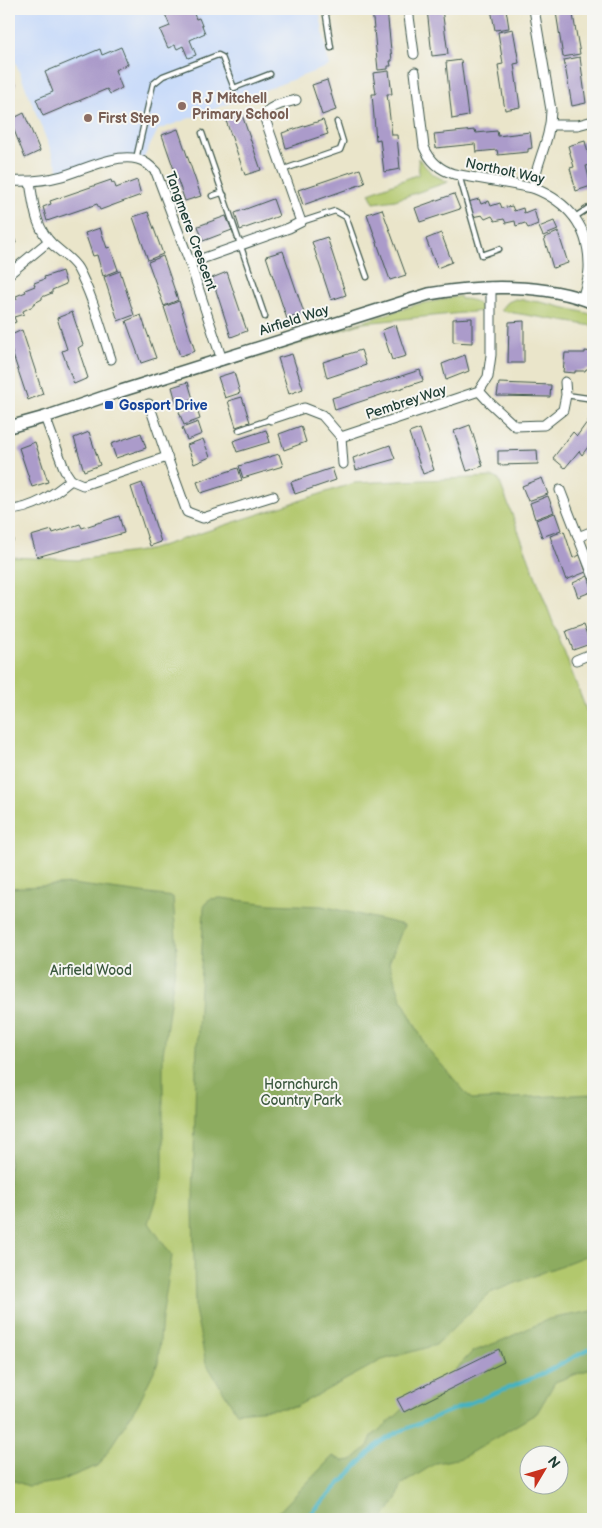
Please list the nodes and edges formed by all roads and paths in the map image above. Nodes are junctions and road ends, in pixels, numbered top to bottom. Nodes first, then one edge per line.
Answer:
1 (325, 9) edge
2 (408, 9) edge
3 (534, 9) edge
4 (331, 48) dead end
5 (414, 54) dead end
6 (415, 72) dead end
7 (270, 74) dead end
8 (296, 100) dead end
9 (593, 121) edge
10 (337, 122) dead end
11 (551, 125) junction
12 (202, 133) dead end
13 (136, 158) junction
14 (282, 170) junction
15 (459, 175) junction
16 (9, 181) edge
17 (30, 182) junction
18 (533, 188) junction
19 (212, 196) dead end
20 (225, 196) junction
21 (593, 204) edge
22 (575, 218) junction
23 (301, 222) junction
24 (49, 241) junction
25 (242, 244) junction
26 (499, 249) dead end
27 (190, 263) junction
28 (9, 274) edge
29 (367, 277) dead end
30 (491, 288) junction
31 (588, 301) edge
32 (265, 317) dead end
33 (111, 359) dead end
34 (222, 360) junction
35 (565, 382) dead end
36 (479, 391) junction
37 (566, 395) junction
38 (593, 401) edge
39 (149, 404) dead end
40 (45, 417) junction
41 (271, 419) joint
42 (9, 427) edge
43 (240, 430) dead end
44 (341, 437) junction
45 (166, 457) junction
46 (343, 464) dead end
47 (71, 480) junction
48 (560, 490) dead end
49 (273, 496) dead end
50 (9, 510) edge
51 (593, 531) edge
52 (578, 537) junction
53 (593, 575) edge
54 (593, 654) edge
55 (576, 660) dead end

1 - 4 lane
2 - 5 street
3 - 11 street
6 - 15 street, Northolt Way
7 - 13 lane
8 - 14 street
9 - 11 street
10 - 14 lane
11 - 18 street
12 - 20 lane
13 - 17 street
13 - 27 street, Tangmere Crescent
14 - 23 street
15 - 18 street, Northolt Way
15 - 26 lane
16 - 17 street
17 - 24 street
18 - 22 street, Northolt Way
19 - 20 lane
20 - 25 lane
21 - 22 lane
22 - 31 street, Northolt Way
23 - 25 street
23 - 29 lane
24 - 28 street
24 - 33 street
25 - 27 street
25 - 32 lane
27 - 34 street, Tangmere Crescent
30 - 31 street, Airfield Way
30 - 34 street, Airfield Way
30 - 36 street
34 - 40 street, Airfield Way
35 - 37 street
36 - 37 street
36 - 44 street, Pembrey Way
37 - 38 lane
39 - 45 street
40 - 42 street, Airfield Way
40 - 47 street
41 - 43 lane
41 - 44 street
44 - 46 street
45 - 47 street
45 - 49 street
47 - 50 street
48 - 52 street
51 - 52 street
52 - 53 street
54 - 55 street

